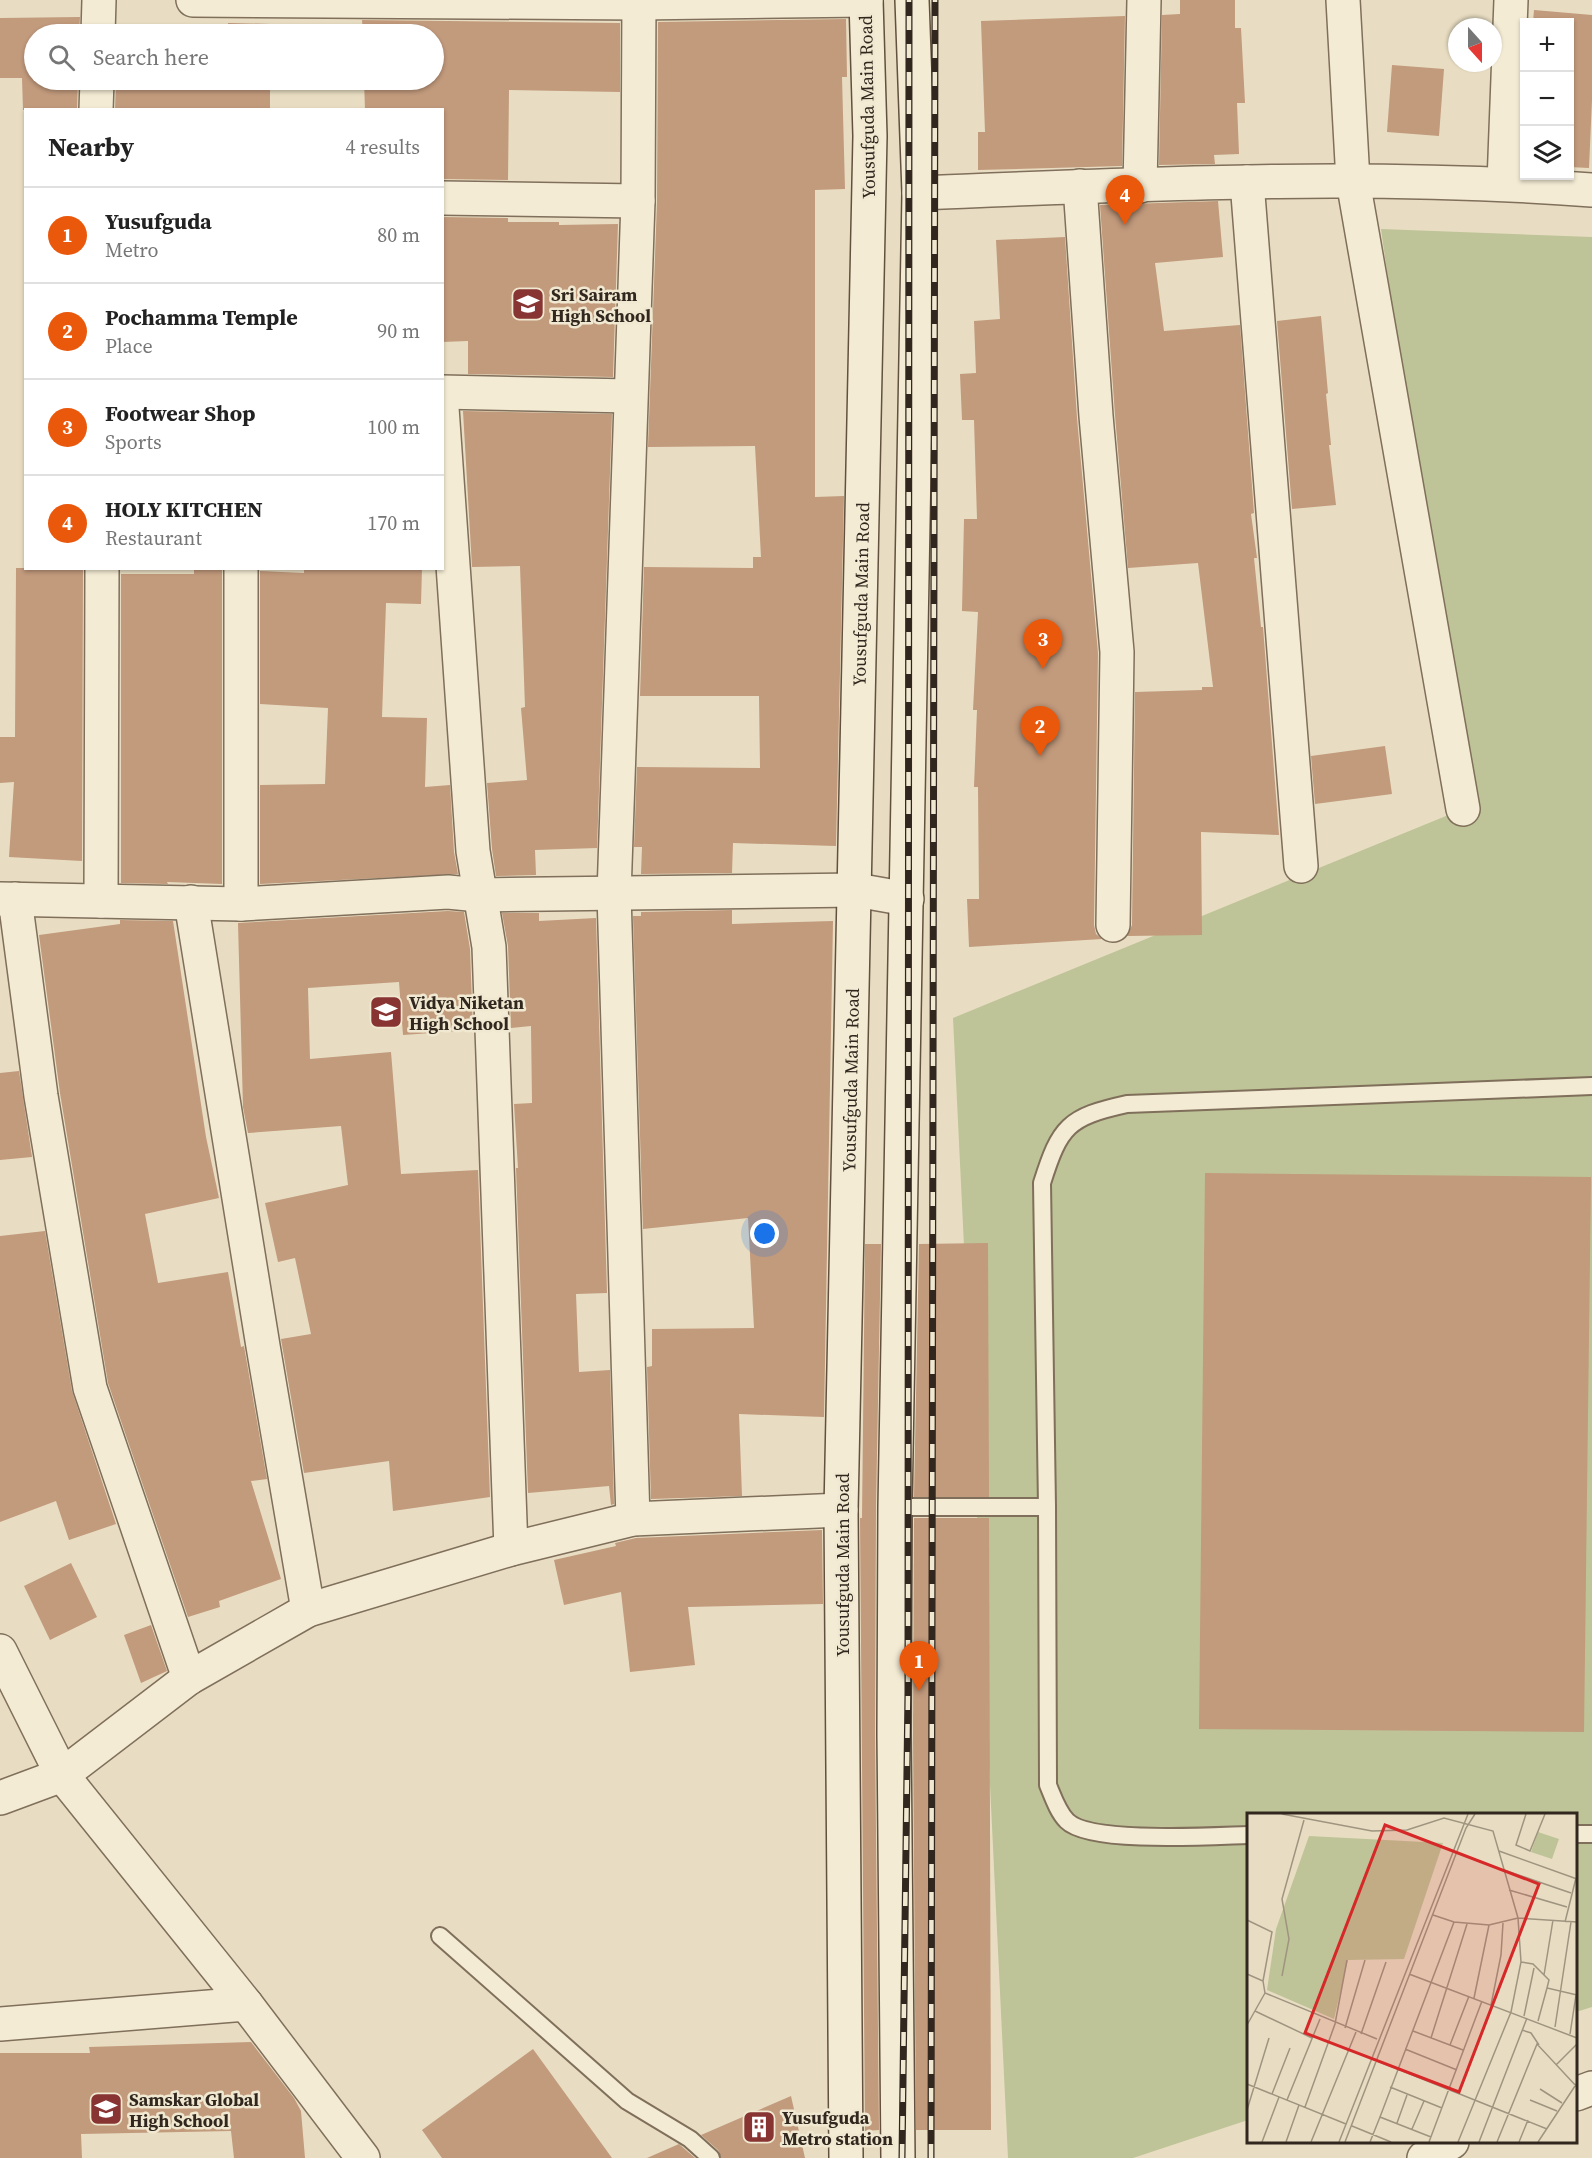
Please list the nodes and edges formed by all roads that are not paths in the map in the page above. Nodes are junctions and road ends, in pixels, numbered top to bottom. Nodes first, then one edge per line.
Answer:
1 (99, 0) edge
2 (193, 0) edge
3 (866, 0) edge
4 (912, 0) edge
5 (1144, 0) edge
6 (1343, 0) edge
7 (1511, 0) edge
8 (639, 2) edge
9 (98, 24) edge
10 (97, 90) edge
11 (96, 108) edge
12 (1353, 181) junction
13 (1246, 182) junction
14 (1504, 183) junction
15 (1080, 186) junction
16 (1140, 186) junction
17 (1592, 190) edge
18 (919, 193) junction
19 (444, 198) edge
20 (638, 201) junction
21 (444, 392) edge
22 (630, 396) junction
23 (444, 437) edge
24 (102, 570) edge
25 (241, 570) edge
26 (1463, 809) dead end
27 (1301, 866) dead end
28 (856, 890) junction
29 (614, 894) junction
30 (479, 895) junction
31 (8, 899) edge
32 (907, 899) junction
33 (101, 901) junction
34 (191, 902) junction
35 (241, 904) junction
36 (1113, 926) dead end
37 (1592, 1086) edge
38 (895, 1507) junction
39 (1047, 1507) junction
40 (842, 1510) junction
41 (633, 1519) junction
42 (511, 1549) junction
43 (308, 1610) junction
44 (0, 1651) edge
45 (189, 1678) junction
46 (62, 1775) junction
47 (0, 1798) edge
48 (1592, 1833) edge
49 (1577, 1834) edge
50 (1247, 1835) edge
51 (440, 1936) dead end
52 (246, 2004) junction
53 (0, 2024) edge
54 (1592, 2088) edge
55 (1577, 2093) edge
56 (1450, 2143) edge
57 (363, 2158) edge
58 (711, 2158) edge
59 (846, 2158) edge
60 (898, 2158) edge
61 (1424, 2158) edge

1 - 9 street
2 - 8 street
3 - 8 street
3 - 28 street, Yousufguda Main Road
4 - 18 street
5 - 16 street
6 - 12 street
7 - 14 street
8 - 20 street
10 - 11 street
12 - 13 street
12 - 14 street
12 - 26 street
13 - 16 street
13 - 27 street
14 - 17 street
15 - 16 street
15 - 18 street
15 - 36 street
18 - 32 street
19 - 20 street
20 - 22 street
21 - 22 street
22 - 29 street
23 - 30 street
24 - 33 street
25 - 35 street
28 - 29 street
28 - 32 street
28 - 40 street, Yousufguda Main Road
29 - 30 street
29 - 41 street
30 - 35 street
30 - 42 street
31 - 33 street
31 - 45 street
32 - 38 street
33 - 34 street
34 - 35 street
34 - 43 street
37 - 39 lane
38 - 39 lane
38 - 60 street
39 - 50 lane
40 - 41 street
40 - 59 street, Yousufguda Main Road
41 - 42 street
42 - 43 street
43 - 45 street
44 - 46 street
45 - 46 street
46 - 47 street
46 - 52 street
48 - 49 lane
51 - 58 lane
52 - 53 street
52 - 57 street
54 - 55 street
56 - 61 street

